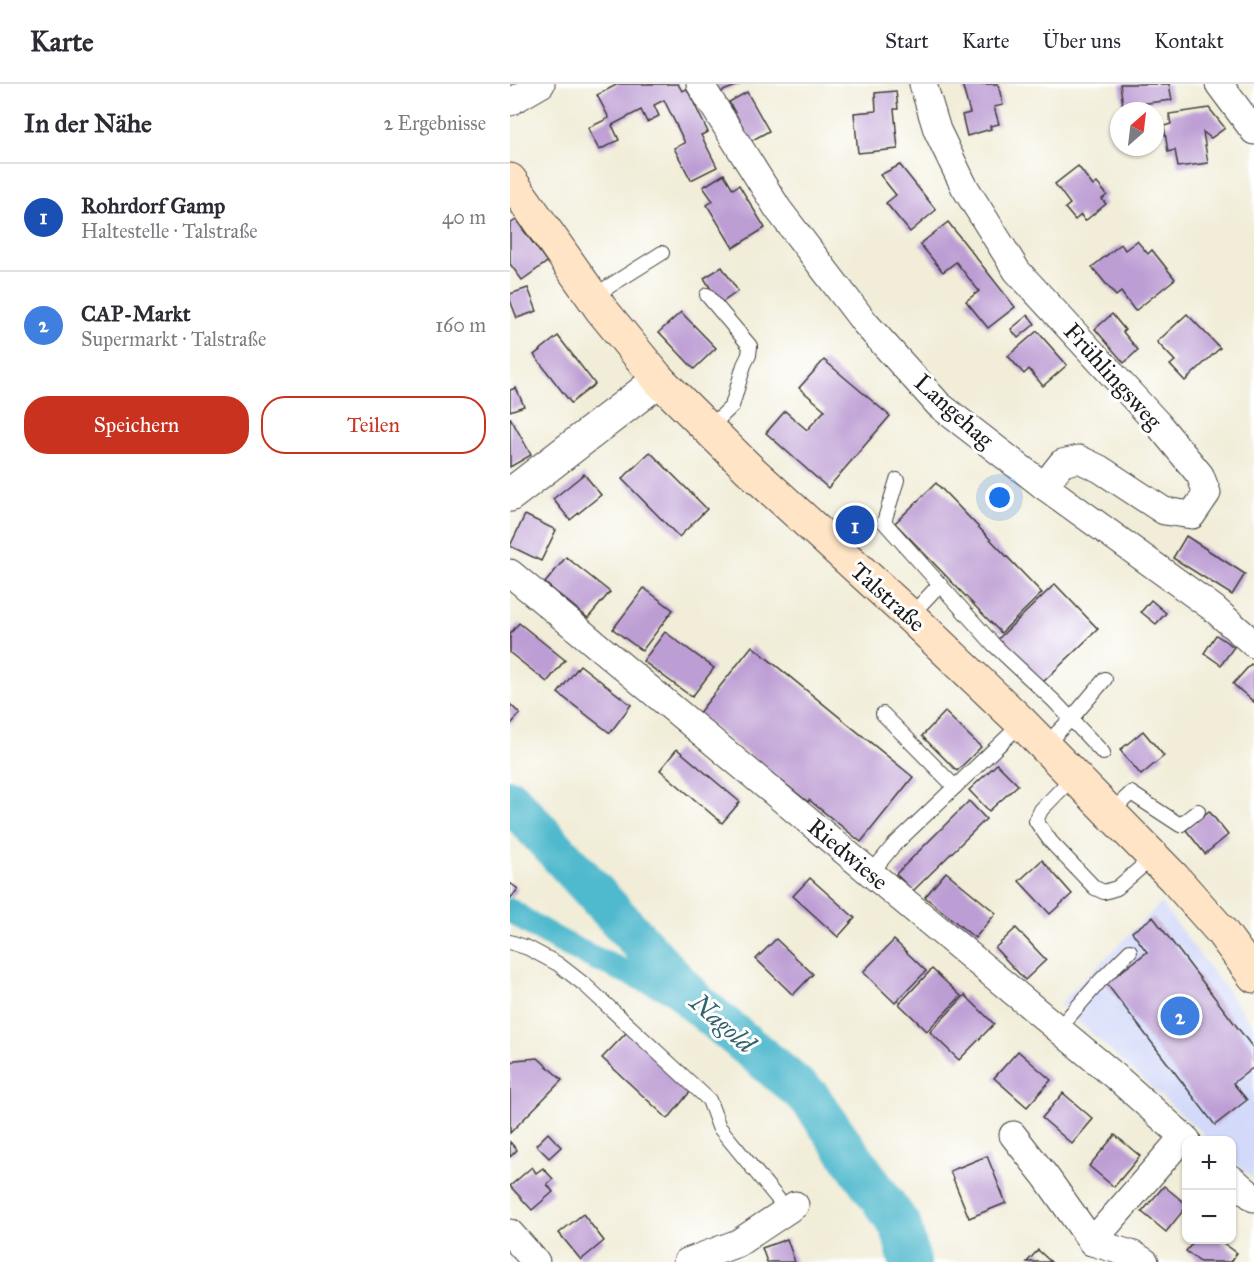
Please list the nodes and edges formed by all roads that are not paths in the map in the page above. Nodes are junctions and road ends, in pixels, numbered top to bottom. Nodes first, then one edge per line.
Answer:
1 (541, 84) edge
2 (700, 84) edge
3 (923, 84) edge
4 (1219, 84) edge
5 (510, 102) edge
6 (1254, 131) edge
7 (510, 180) edge
8 (662, 253) dead end
9 (707, 295) dead end
10 (592, 297) junction
11 (659, 380) junction
12 (708, 429) junction
13 (897, 480) dead end
14 (1044, 486) junction
15 (510, 495) edge
16 (510, 573) edge
17 (940, 584) junction
18 (910, 616) junction
19 (1254, 644) edge
20 (1105, 679) dead end
21 (884, 714) dead end
22 (1071, 719) junction
23 (1033, 734) junction
24 (1103, 753) dead end
25 (1074, 776) junction
26 (955, 787) junction
27 (1198, 811) dead end
28 (1110, 813) junction
29 (1153, 857) junction
30 (871, 873) junction
31 (510, 942) edge
32 (1130, 951) dead end
33 (1254, 976) edge
34 (1058, 1029) junction
35 (1013, 1135) dead end
36 (1182, 1136) edge
37 (1182, 1142) edge
38 (1236, 1182) edge
39 (1254, 1198) edge
40 (791, 1207) joint
41 (510, 1233) edge
42 (1092, 1242) junction
43 (741, 1252) edge
44 (536, 1262) edge
45 (687, 1262) edge
46 (1145, 1262) edge

1 - 5 street
2 - 14 street, Langehag
3 - 14 street, Frühlingsweg
4 - 6 street
7 - 10 main road, Talstraße
8 - 10 lane
9 - 12 lane
10 - 11 main road, Talstraße
11 - 12 main road, Talstraße
11 - 15 street
12 - 18 main road, Talstraße
13 - 17 lane
14 - 19 street, Langehag
16 - 30 street, Riedwiese
17 - 18 lane
17 - 22 lane
18 - 23 main road, Talstraße
20 - 22 lane
21 - 26 lane
22 - 23 lane
22 - 24 lane
23 - 25 main road, Talstraße
23 - 26 lane
25 - 28 main road, Talstraße
25 - 29 lane
26 - 30 lane
27 - 28 lane
28 - 29 main road, Talstraße
29 - 33 main road, Talstraße
30 - 34 street, Riedwiese
31 - 40 lane
32 - 34 lane
34 - 36 street, Riedwiese
35 - 42 street
37 - 42 street, Riedwiese
38 - 39 street
40 - 43 street
41 - 44 street
42 - 46 street
43 - 45 street

